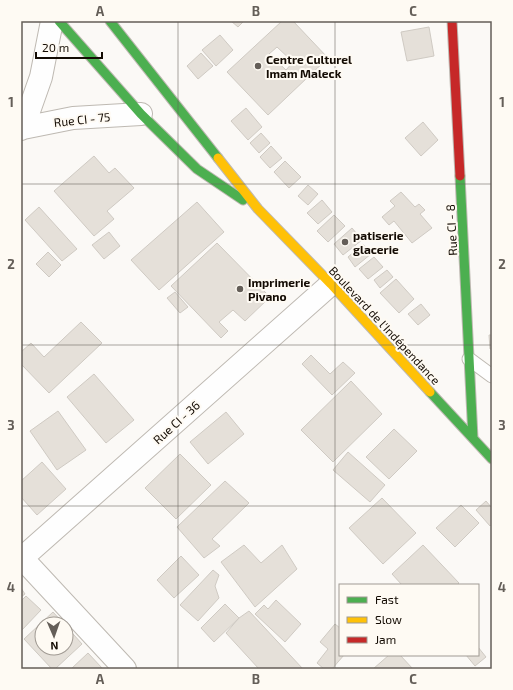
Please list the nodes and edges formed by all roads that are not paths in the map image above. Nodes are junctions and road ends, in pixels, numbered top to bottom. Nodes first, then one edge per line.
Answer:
1 (52, 21) edge
2 (59, 21) edge
3 (452, 21) edge
4 (113, 22) edge
5 (141, 114) junction
6 (22, 128) edge
7 (258, 209) junction
8 (331, 284) junction
9 (469, 359) junction
10 (492, 376) edge
11 (473, 438) junction
12 (492, 459) edge
13 (21, 558) edge
14 (125, 669) edge

1 - 6 street, Rue CI - 75
2 - 5 main road, Boulevard de l'Indépendance
3 - 9 main road, Rue CI - 8
4 - 7 main road, Boulevard de l'Indépendance
5 - 6 street, Rue CI - 75
5 - 7 main road, Boulevard de l'Indépendance
7 - 8 main road, Boulevard de l'Indépendance
8 - 11 main road, Boulevard de l'Indépendance
8 - 13 street, Rue CI - 36
9 - 10 lane
9 - 11 main road, Rue CI - 8
11 - 12 main road, Boulevard de l'Indépendance
13 - 14 street

